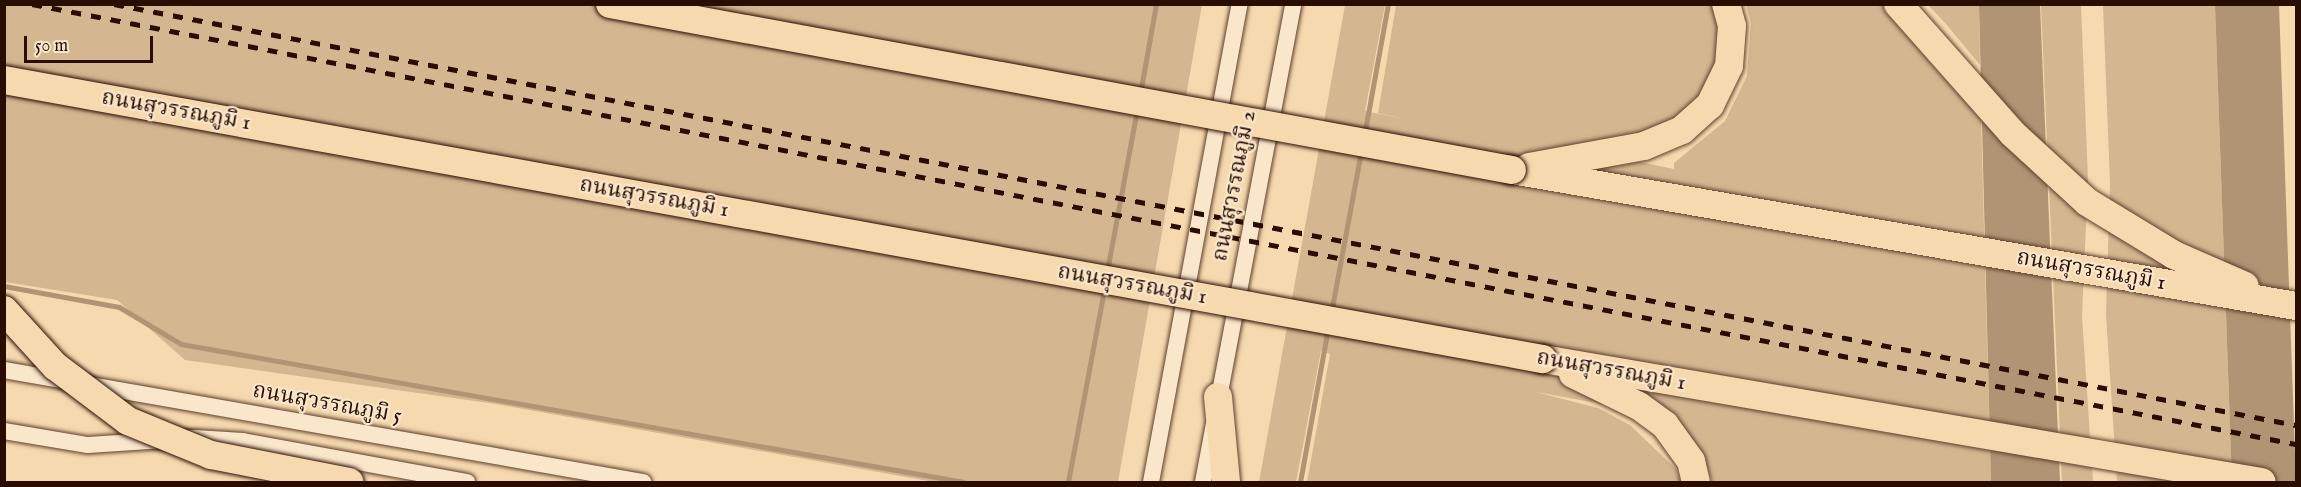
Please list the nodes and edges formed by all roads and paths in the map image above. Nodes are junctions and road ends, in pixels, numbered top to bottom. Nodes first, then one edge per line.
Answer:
1 (610, 4) edge
2 (1240, 4) edge
3 (1293, 4) edge
4 (1726, 4) edge
5 (1898, 4) edge
6 (4, 80) edge
7 (1512, 170) junction
8 (2292, 306) edge
9 (4, 310) edge
10 (1543, 359) junction
11 (4, 370) edge
12 (1218, 397) junction
13 (4, 431) edge
14 (349, 483) edge
15 (467, 483) edge
16 (643, 483) edge
17 (1151, 483) edge
18 (1203, 483) edge
19 (1226, 483) edge
20 (1696, 483) edge
21 (2262, 483) edge

1 - 7 highway, ถนนสุวรรณภูมิ 1, bridge
2 - 17 street, ถนนสุวรรณภูมิ 2
3 - 12 street, ถนนสุวรรณภูมิ 2
4 - 7 highway
5 - 8 highway
6 - 10 highway, ถนนสุวรรณภูมิ 1, bridge
7 - 8 highway, ถนนสุวรรณภูมิ 1
9 - 14 highway, bridge
10 - 20 highway
10 - 21 highway, ถนนสุวรรณภูมิ 1
11 - 16 street, ถนนสุวรรณภูมิ 5
12 - 18 street, ถนนสุวรรณภูมิ 2
12 - 19 highway
13 - 15 street

